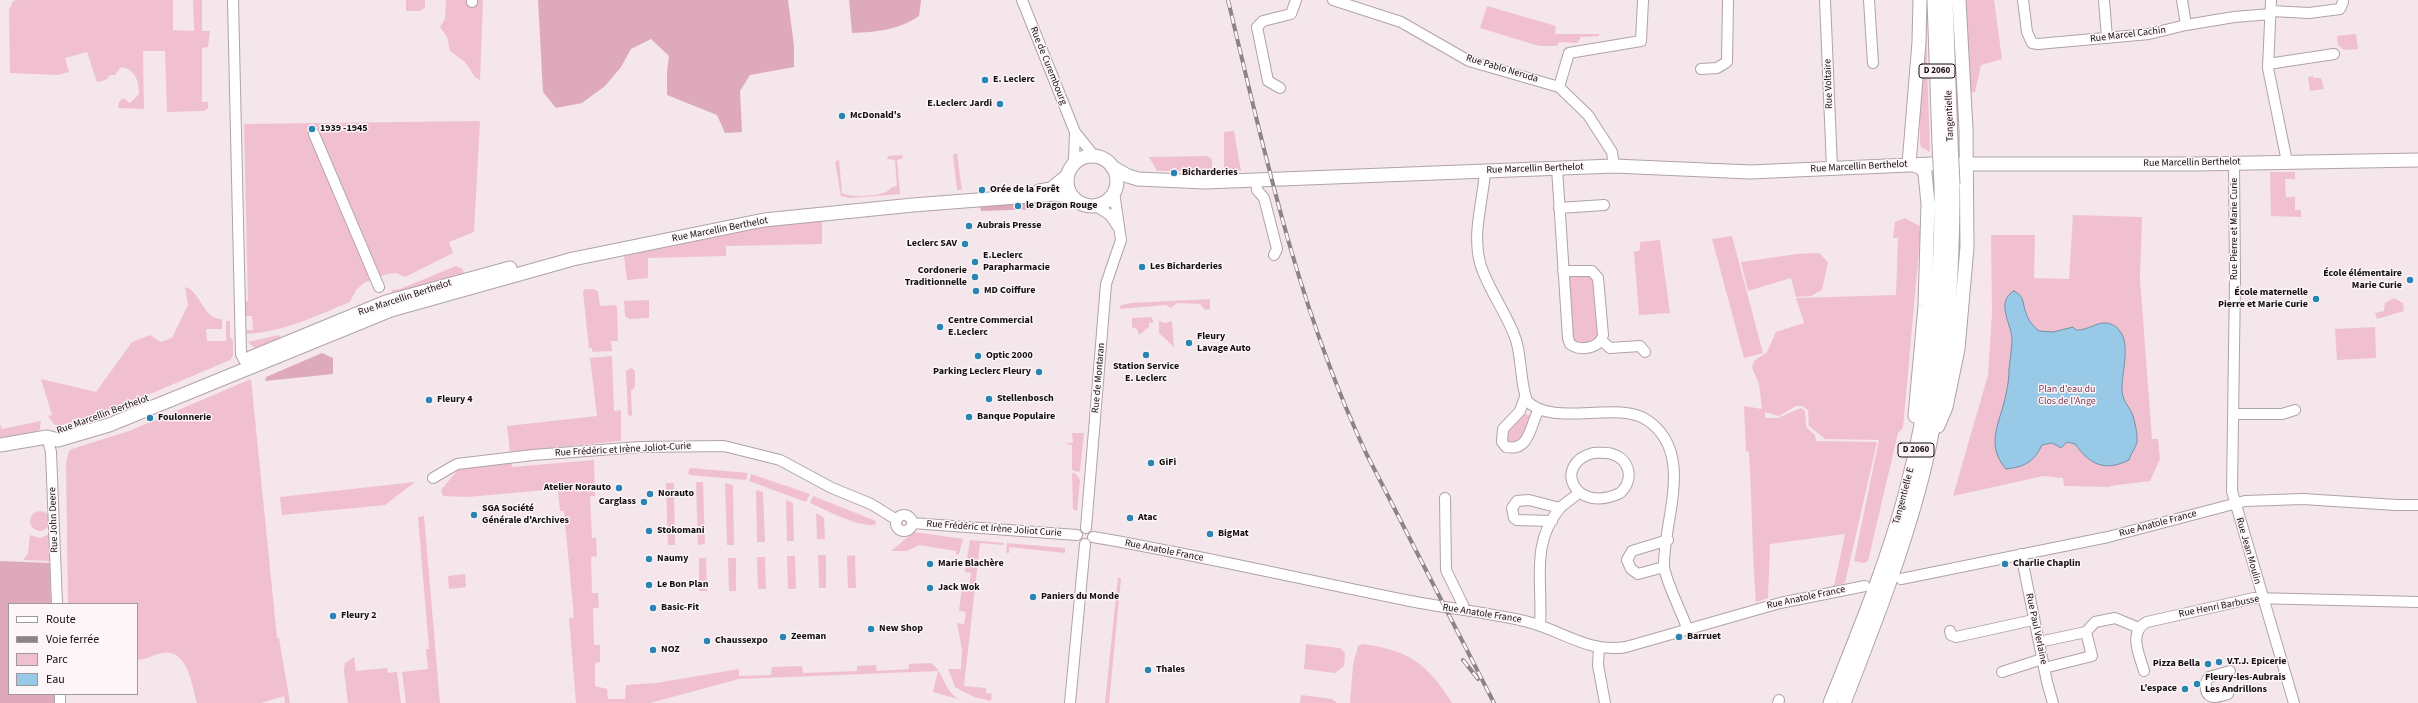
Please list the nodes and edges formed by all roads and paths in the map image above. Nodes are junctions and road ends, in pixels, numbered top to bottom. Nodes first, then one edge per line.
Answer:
1 (234, 0) edge
2 (1022, 0) edge
3 (1296, 0) edge
4 (1333, 0) edge
5 (1643, 0) edge
6 (1728, 0) edge
7 (1825, 0) edge
8 (1869, 0) edge
9 (1920, 0) edge
10 (1934, 0) edge
11 (1946, 0) edge
12 (1959, 0) edge
13 (2023, 0) edge
14 (2104, 0) edge
15 (2182, 0) edge
16 (2272, 0) edge
17 (2343, 2) dead end
18 (2271, 12) junction
19 (2186, 25) junction
20 (2107, 38) junction
21 (2334, 54) dead end
22 (1873, 63) dead end
23 (2268, 64) junction
24 (1701, 69) dead end
25 (1559, 87) junction
26 (1280, 88) dead end
27 (1075, 132) junction
28 (314, 134) dead end
29 (1945, 142) junction
30 (1095, 157) junction
31 (2418, 160) edge
32 (2287, 162) junction
33 (2234, 163) junction
34 (1910, 164) junction
35 (1932, 164) dead end
36 (1964, 164) junction
37 (1981, 164) junction
38 (1614, 166) junction
39 (1112, 167) junction
40 (1557, 168) junction
41 (1832, 168) junction
42 (1070, 171) junction
43 (1485, 171) junction
44 (1138, 179) junction
45 (1256, 180) junction
46 (1947, 184) junction
47 (1115, 190) junction
48 (1968, 190) junction
49 (1073, 197) junction
50 (1604, 205) dead end
51 (1096, 206) junction
52 (1559, 208) junction
53 (1120, 230) junction
54 (1274, 255) dead end
55 (1563, 271) junction
56 (379, 287) dead end
57 (1602, 341) junction
58 (1646, 352) dead end
59 (244, 360) junction
60 (1525, 397) junction
61 (1539, 409) junction
62 (2295, 410) dead end
63 (2234, 414) junction
64 (47, 437) junction
65 (0, 445) edge
66 (1929, 448) junction
67 (434, 478) dead end
68 (1579, 493) junction
69 (1445, 498) dead end
70 (2235, 504) junction
71 (2418, 504) edge
72 (1560, 508) junction
73 (897, 520) joint
74 (1552, 521) junction
75 (1086, 528) junction
76 (1077, 535) junction
77 (1093, 537) junction
78 (1668, 540) junction
79 (1085, 544) junction
80 (2021, 554) junction
81 (1664, 567) junction
82 (1882, 567) junction
83 (1901, 579) dead end
84 (1865, 586) dead end
85 (2262, 598) junction
86 (2418, 602) edge
87 (57, 603) edge
88 (1463, 610) junction
89 (2033, 620) junction
90 (1540, 625) junction
91 (1687, 628) junction
92 (2139, 628) junction
93 (1950, 631) dead end
94 (2086, 632) junction
95 (2039, 642) junction
96 (1599, 648) junction
97 (2043, 663) junction
98 (2144, 671) dead end
99 (2230, 671) dead end
100 (2002, 672) dead end
101 (2228, 694) dead end
102 (1070, 703) edge
103 (1605, 703) edge
104 (1830, 703) edge
105 (1844, 703) edge
106 (2053, 703) edge
107 (2294, 703) edge

1 - 59 street
2 - 27 street, Rue de Curembourg
3 - 26 street
4 - 25 street, Rue Pablo Neruda
5 - 25 street
6 - 24 street
7 - 41 street, Rue Voltaire
8 - 22 street
9 - 34 main road
10 - 29 main road, D 2060
11 - 29 main road, Tangentielle / D 2060
12 - 36 main road
13 - 20 street, Rue Marcel Cachin
14 - 20 street
15 - 19 street
16 - 18 street
17 - 18 street, Rue Marcel Cachin
18 - 19 street, Rue Marcel Cachin
18 - 23 street
19 - 20 street, Rue Marcel Cachin
21 - 23 street
23 - 32 street
25 - 38 street, Rue Pablo Neruda
27 - 30 street, Rue de Curembourg
27 - 42 street, Rue de Curembourg
28 - 56 street
29 - 46 main road, Tangentielle / D 2060, bridge
30 - 39 main road, Rue Marcellin Berthelot
30 - 42 main road, Rue Marcellin Berthelot
31 - 32 main road, Rue Marcellin Berthelot
32 - 33 main road, Rue Marcellin Berthelot
33 - 37 main road, Rue Marcellin Berthelot
33 - 63 street, Rue Pierre et Marie Curie
34 - 35 main road, Rue Marcellin Berthelot
34 - 41 main road, Rue Marcellin Berthelot
34 - 82 main road
36 - 37 main road, Rue Marcellin Berthelot
36 - 48 main road
37 - 48 main road
38 - 40 main road, Rue Marcellin Berthelot
38 - 41 main road, Rue Marcellin Berthelot
39 - 44 main road, Rue Marcellin Berthelot
39 - 47 main road
40 - 43 main road, Rue Marcellin Berthelot
40 - 52 street
42 - 49 main road
42 - 59 main road, Rue Marcellin Berthelot
43 - 45 main road, Rue Marcellin Berthelot
43 - 60 street
44 - 45 main road, Rue Marcellin Berthelot
44 - 47 main road, Rue Marcellin Berthelot
45 - 54 street
46 - 66 main road, D 2060
46 - 82 main road, Tangentielle E / D 2060
47 - 51 main road, Rue Marcellin Berthelot
47 - 53 street, Rue de Montaran
48 - 66 main road
49 - 51 main road, Rue Marcellin Berthelot
49 - 64 main road, Rue Marcellin Berthelot
50 - 52 street
51 - 53 street
52 - 55 street
53 - 75 street, Rue de Montaran
55 - 57 street
55 - 57 street
57 - 58 street
59 - 64 main road, Rue Marcellin Berthelot
60 - 61 street
60 - 61 street
61 - 78 street
62 - 63 street
63 - 70 street, Rue Pierre et Marie Curie
64 - 65 main road
64 - 87 street, Rue John Deere
66 - 105 main road, D 2060
67 - 73 street, Rue Frédéric et Irène Joliot-Curie
68 - 68 street
68 - 72 street
69 - 88 street
70 - 71 street, Rue Anatole France
70 - 80 street, Rue Anatole France
70 - 85 street, Rue Jean Moulin
72 - 74 street
72 - 74 street
73 - 76 street, Rue Frédéric et Irène Joliot Curie
74 - 90 street
75 - 76 street
75 - 77 street
76 - 79 street
77 - 79 street
77 - 88 street, Rue Anatole France
78 - 81 street
78 - 81 street
79 - 102 street
80 - 83 street, Rue Anatole France
80 - 89 street, Rue Paul Verlaine
81 - 91 street
82 - 104 main road, Tangentielle E / D 2060
84 - 91 street, Rue Anatole France
85 - 86 street, Rue Henri Barbusse
85 - 92 street, Rue Henri Barbusse
85 - 107 street, Rue Jean Moulin
88 - 90 street, Rue Anatole France
89 - 93 street
89 - 95 street, Rue Paul Verlaine
90 - 96 street, Rue Anatole France
91 - 96 street, Rue Anatole France
92 - 94 street
92 - 98 street
94 - 95 street
94 - 97 street
95 - 97 street, Rue Paul Verlaine
96 - 103 street
97 - 100 street
97 - 106 street, Rue Paul Verlaine
99 - 101 street

